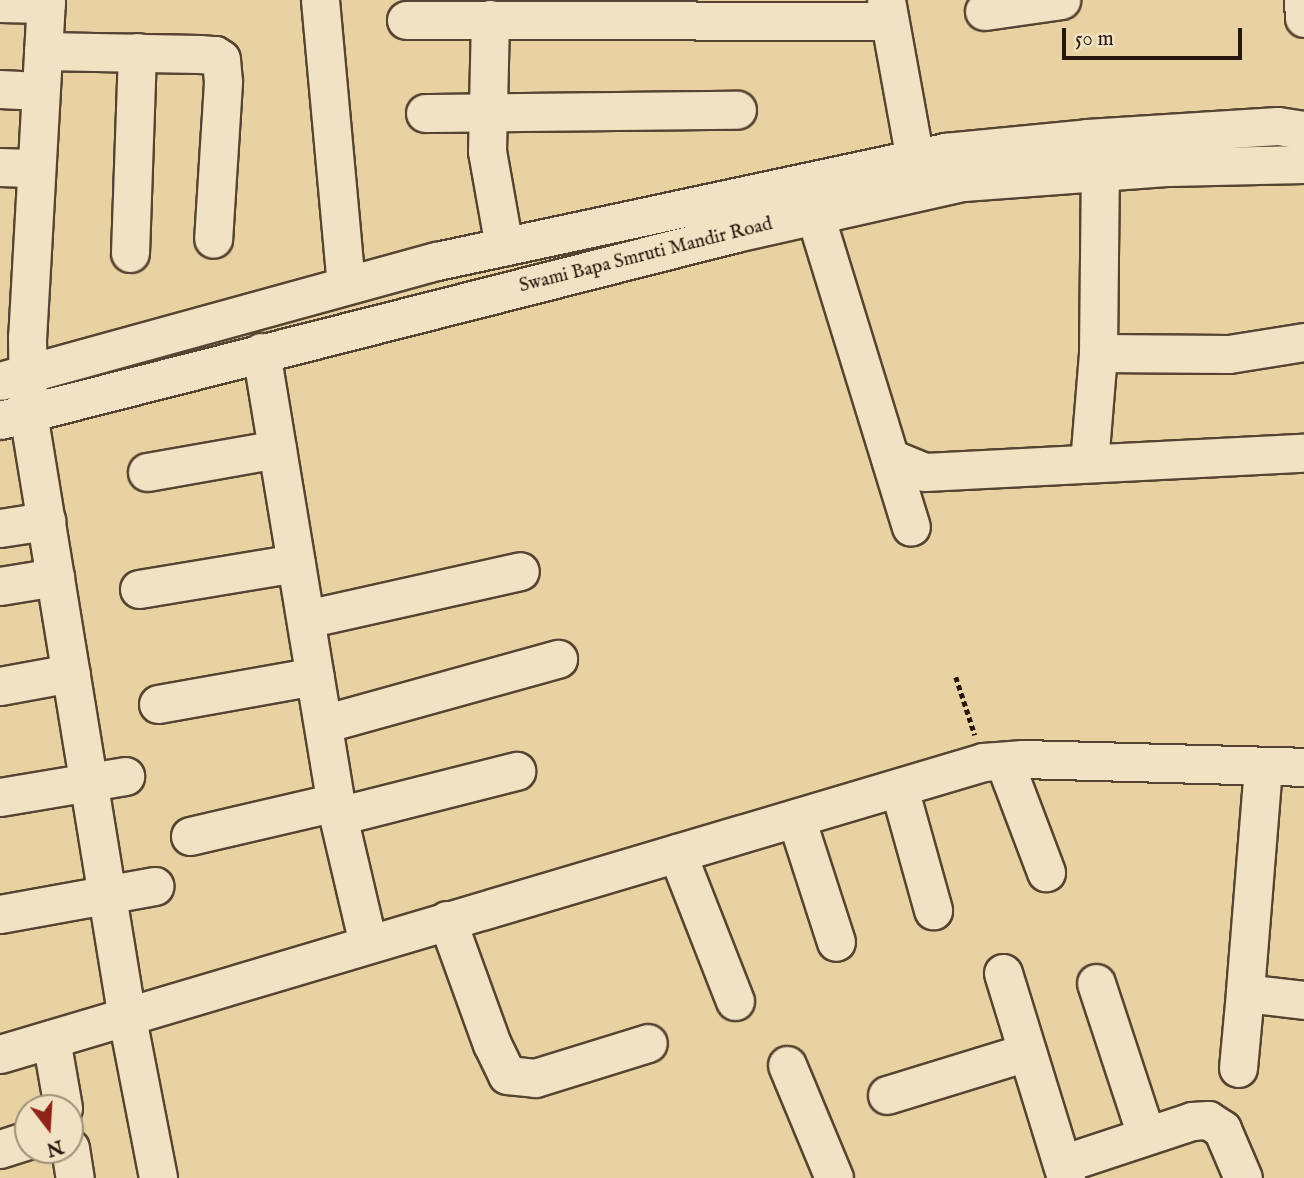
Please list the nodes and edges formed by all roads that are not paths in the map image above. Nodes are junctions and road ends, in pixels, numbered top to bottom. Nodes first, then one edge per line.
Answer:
1 (320, 0) edge
2 (1061, 0) edge
3 (1303, 0) edge
4 (46, 2) edge
5 (0, 3) edge
6 (887, 10) edge
7 (984, 10) dead end
8 (1304, 18) edge
9 (490, 19) junction
10 (406, 20) dead end
11 (43, 51) junction
12 (137, 52) junction
13 (0, 89) edge
14 (40, 91) junction
15 (737, 110) dead end
16 (488, 111) junction
17 (425, 113) dead end
18 (1304, 130) edge
19 (1304, 164) edge
20 (0, 167) edge
21 (36, 168) junction
22 (1100, 172) junction
23 (918, 175) junction
24 (815, 215) junction
25 (213, 239) dead end
26 (504, 246) junction
27 (130, 253) dead end
28 (346, 285) junction
29 (1304, 342) edge
30 (261, 352) junction
31 (1098, 353) junction
32 (13, 377) edge
33 (14, 417) edge
34 (277, 449) junction
35 (1304, 453) edge
36 (890, 458) junction
37 (1089, 463) junction
38 (146, 472) dead end
39 (46, 521) junction
40 (911, 527) dead end
41 (0, 528) edge
42 (296, 563) junction
43 (520, 571) dead end
44 (55, 577) junction
45 (0, 586) edge
46 (138, 589) dead end
47 (306, 619) junction
48 (558, 659) dead end
49 (71, 673) junction
50 (315, 676) junction
51 (0, 686) edge
52 (158, 704) dead end
53 (323, 724) junction
54 (994, 761) junction
55 (1263, 767) junction
56 (1304, 767) edge
57 (516, 771) dead end
58 (125, 776) dead end
59 (88, 781) junction
60 (899, 788) junction
61 (0, 797) edge
62 (337, 809) junction
63 (796, 818) junction
64 (190, 836) dead end
65 (677, 853) junction
66 (1046, 872) dead end
67 (154, 886) dead end
68 (107, 895) junction
69 (933, 910) dead end
70 (0, 914) edge
71 (447, 920) junction
72 (836, 942) dead end
73 (368, 944) junction
74 (1003, 973) dead end
75 (1096, 983) dead end
76 (1245, 993) junction
77 (1304, 1000) edge
78 (735, 1001) dead end
79 (127, 1018) junction
80 (51, 1039) junction
81 (648, 1043) dead end
82 (1027, 1052) junction
83 (0, 1054) edge
84 (787, 1065) dead end
85 (1238, 1068) dead end
86 (61, 1094) edge
87 (887, 1095) dead end
88 (1146, 1135) junction
89 (1064, 1171) edge
90 (158, 1178) edge
91 (834, 1178) edge
92 (1243, 1178) edge

1 - 28 street
2 - 7 street
3 - 8 street
4 - 5 street
4 - 11 street
6 - 9 street
6 - 23 street
9 - 10 street
9 - 16 street
11 - 12 street
11 - 14 street
12 - 25 street
12 - 27 street
13 - 14 street
14 - 21 street
15 - 16 street
16 - 17 street
16 - 26 street
18 - 23 street
19 - 22 street, Swami Bapa Smruti Mandir Road
20 - 21 street
21 - 32 street
22 - 23 street, Swami Bapa Smruti Mandir Road
22 - 31 street
23 - 24 street, Swami Bapa Smruti Mandir Road
23 - 26 street
24 - 30 street, Swami Bapa Smruti Mandir Road
24 - 36 street
26 - 28 street
28 - 32 street
29 - 31 street
30 - 33 street, Swami Bapa Smruti Mandir Road
30 - 34 street
31 - 37 street
32 - 33 street
33 - 39 street
34 - 38 street
34 - 42 street
35 - 37 street
36 - 37 street
36 - 40 street
39 - 41 street
39 - 44 street
42 - 46 street
42 - 47 street
43 - 47 street
44 - 45 street
44 - 49 street
47 - 50 street
48 - 53 street
49 - 51 street
49 - 59 street
50 - 52 street
50 - 53 street
53 - 62 street
54 - 55 street
54 - 60 street
54 - 66 street
55 - 56 street
55 - 76 street
57 - 62 street
58 - 59 street
59 - 61 street
59 - 68 street
60 - 63 street
60 - 69 street
62 - 64 street
62 - 73 street
63 - 65 street
63 - 72 street
65 - 71 street
65 - 78 street
67 - 68 street
68 - 70 street
68 - 79 street
71 - 73 street
71 - 81 street
73 - 79 street
74 - 82 street
75 - 88 street
76 - 77 street
76 - 85 street
79 - 80 street
79 - 90 street
80 - 83 street
80 - 86 street
82 - 87 street
82 - 89 street
84 - 91 street
88 - 89 street
88 - 92 street

